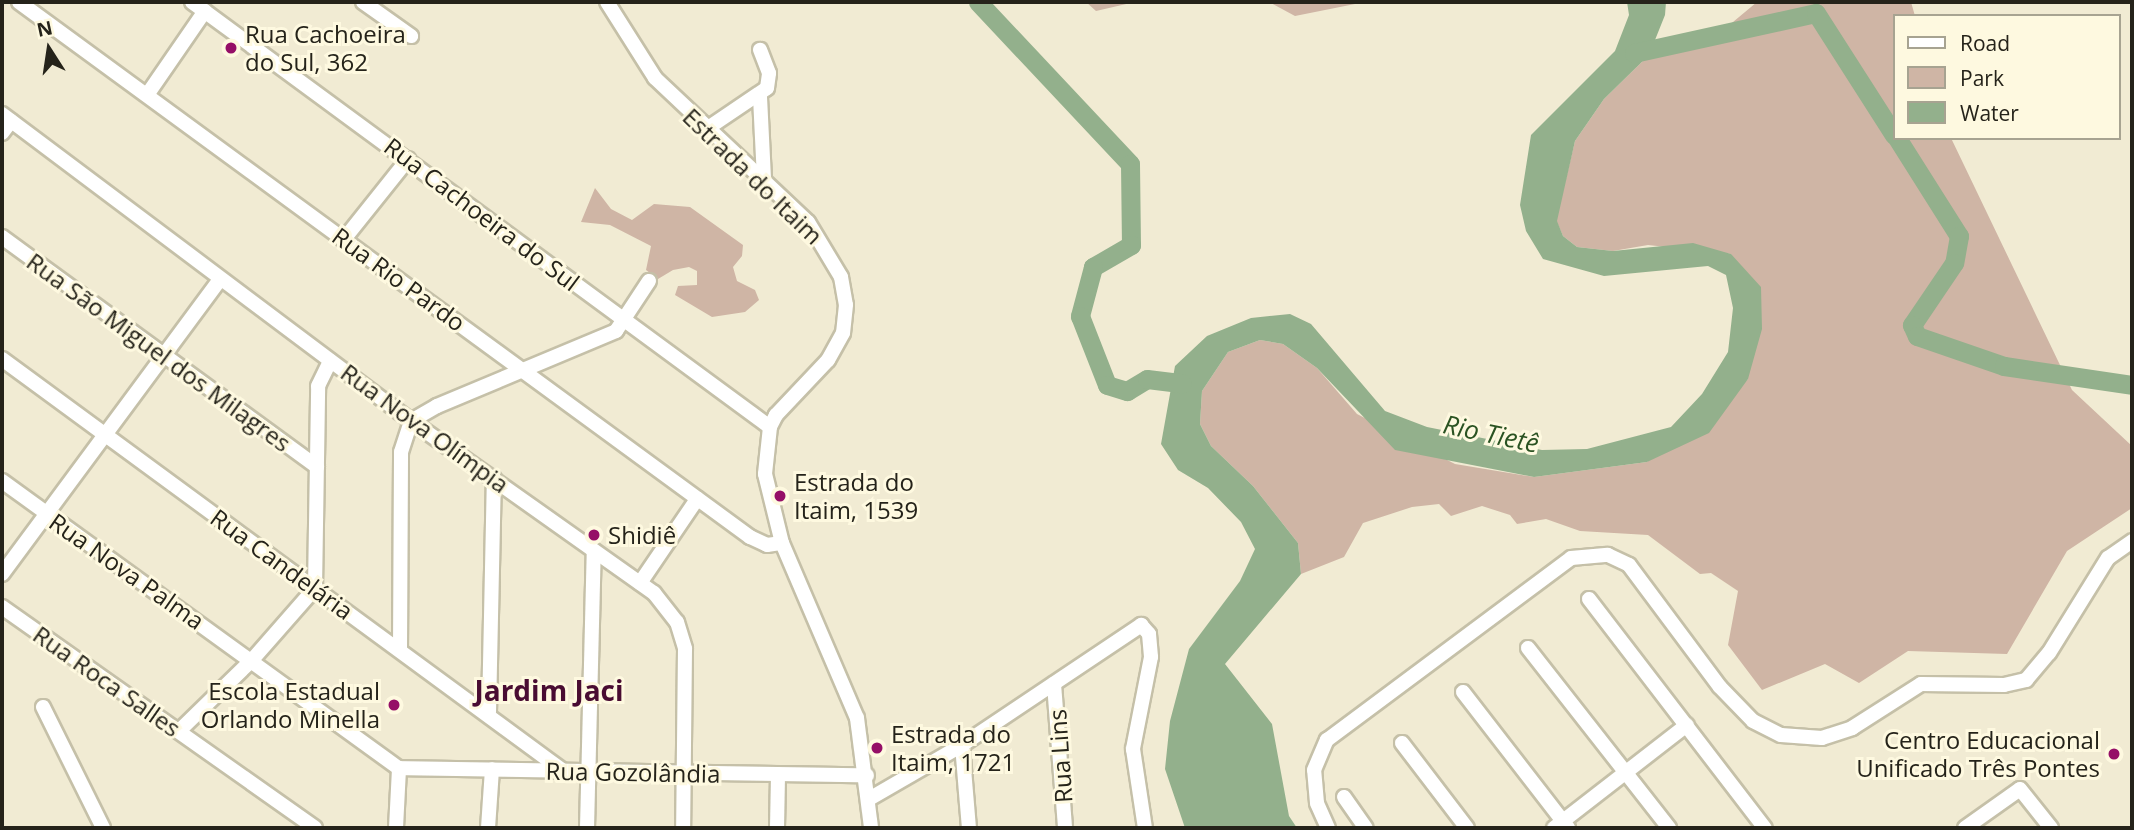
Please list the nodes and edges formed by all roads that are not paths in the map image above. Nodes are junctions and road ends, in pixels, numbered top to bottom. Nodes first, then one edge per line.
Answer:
1 (19, 2) edge
2 (192, 2) edge
3 (363, 2) edge
4 (607, 2) edge
5 (205, 11) junction
6 (411, 36) dead end
7 (760, 50) dead end
8 (147, 95) junction
9 (760, 97) junction
10 (6, 118) edge
11 (708, 128) junction
12 (2, 133) edge
13 (408, 159) junction
14 (764, 180) junction
15 (2, 237) edge
16 (345, 238) junction
17 (220, 279) junction
18 (649, 281) dead end
19 (626, 321) junction
20 (165, 356) junction
21 (2, 359) edge
22 (330, 360) junction
23 (526, 370) junction
24 (411, 421) junction
25 (770, 427) junction
26 (106, 437) junction
27 (317, 467) junction
28 (494, 478) junction
29 (2, 481) edge
30 (697, 499) junction
31 (48, 515) junction
32 (2132, 541) edge
33 (782, 543) junction
34 (594, 551) junction
35 (2, 574) edge
36 (640, 583) junction
37 (315, 587) junction
38 (1589, 599) dead end
39 (2, 607) edge
40 (1528, 648) dead end
41 (400, 649) junction
42 (252, 660) junction
43 (1054, 684) junction
44 (1463, 692) dead end
45 (43, 707) dead end
46 (489, 712) junction
47 (1687, 725) junction
48 (179, 731) junction
49 (1402, 743) dead end
50 (962, 745) junction
51 (399, 768) junction
52 (492, 769) junction
53 (562, 770) junction
54 (588, 771) junction
55 (1626, 771) junction
56 (685, 773) junction
57 (778, 775) junction
58 (867, 775) junction
59 (1344, 797) dead end
60 (869, 799) junction
61 (1562, 826) edge
62 (103, 828) edge
63 (315, 828) edge
64 (396, 828) edge
65 (488, 828) edge
66 (587, 828) edge
67 (683, 828) edge
68 (777, 828) edge
69 (871, 828) edge
70 (969, 828) edge
71 (1065, 828) edge
72 (1145, 828) edge
73 (1328, 828) edge
74 (1366, 828) edge
75 (1467, 828) edge
76 (1669, 828) edge
77 (1765, 828) edge
78 (1965, 828) edge
79 (2051, 828) edge

1 - 8 street, Rua Rio Pardo
2 - 5 street, Rua Cachoeira do Sul
3 - 6 street
4 - 11 street, Estrada do Itaim
5 - 8 street
5 - 13 street, Rua Cachoeira do Sul
7 - 9 street
8 - 16 street, Rua Rio Pardo
9 - 11 street
9 - 14 street
10 - 12 street
10 - 17 street, Rua Nova Olímpia
11 - 14 street, Estrada do Itaim
13 - 16 street
13 - 19 street, Rua Cachoeira do Sul
14 - 25 street, Estrada do Itaim
15 - 20 street, Rua São Miguel dos Milagres
16 - 23 street, Rua Rio Pardo
17 - 20 street
17 - 22 street, Rua Nova Olímpia
18 - 19 street
19 - 23 street
19 - 25 street, Rua Cachoeira do Sul
20 - 26 street
20 - 27 street, Rua São Miguel dos Milagres
21 - 26 street, Rua Candelária
22 - 24 street, Rua Nova Olímpia
22 - 27 street
23 - 24 street
23 - 30 street, Rua Rio Pardo
24 - 28 street, Rua Nova Olímpia
24 - 41 street
25 - 33 street, Estrada do Itaim
26 - 31 street
26 - 37 street, Rua Candelária
27 - 37 street
28 - 34 street, Rua Nova Olímpia
28 - 46 street
29 - 31 street, Rua Nova Palma
30 - 33 street, Rua Rio Pardo
30 - 36 street
31 - 35 street
31 - 42 street, Rua Nova Palma
32 - 73 street
33 - 58 street, Estrada do Itaim
34 - 36 street, Rua Nova Olímpia
34 - 54 street
36 - 56 street, Rua Nova Olímpia
37 - 41 street, Rua Candelária
37 - 42 street
38 - 47 street
39 - 48 street, Rua Roca Salles
40 - 55 street
41 - 46 street, Rua Candelária
42 - 48 street
42 - 51 street, Rua Nova Palma
43 - 50 street
43 - 71 street, Rua Lins
43 - 72 street
44 - 61 street
45 - 62 street
46 - 53 street, Rua Candelária
47 - 55 street
47 - 77 street
48 - 63 street, Rua Roca Salles
49 - 75 street
50 - 60 street
50 - 70 street
51 - 52 street, Rua Gozolândia
51 - 64 street
52 - 53 street, Rua Gozolândia
52 - 65 street
53 - 54 street, Rua Gozolândia
54 - 56 street, Rua Gozolândia
54 - 66 street
55 - 61 street
55 - 76 street
56 - 57 street, Rua Gozolândia
56 - 67 street, Rua Nova Olímpia
57 - 58 street, Rua Gozolândia
57 - 68 street
58 - 60 street, Estrada do Itaim
59 - 74 street
60 - 69 street, Estrada do Itaim
78 - 79 street

